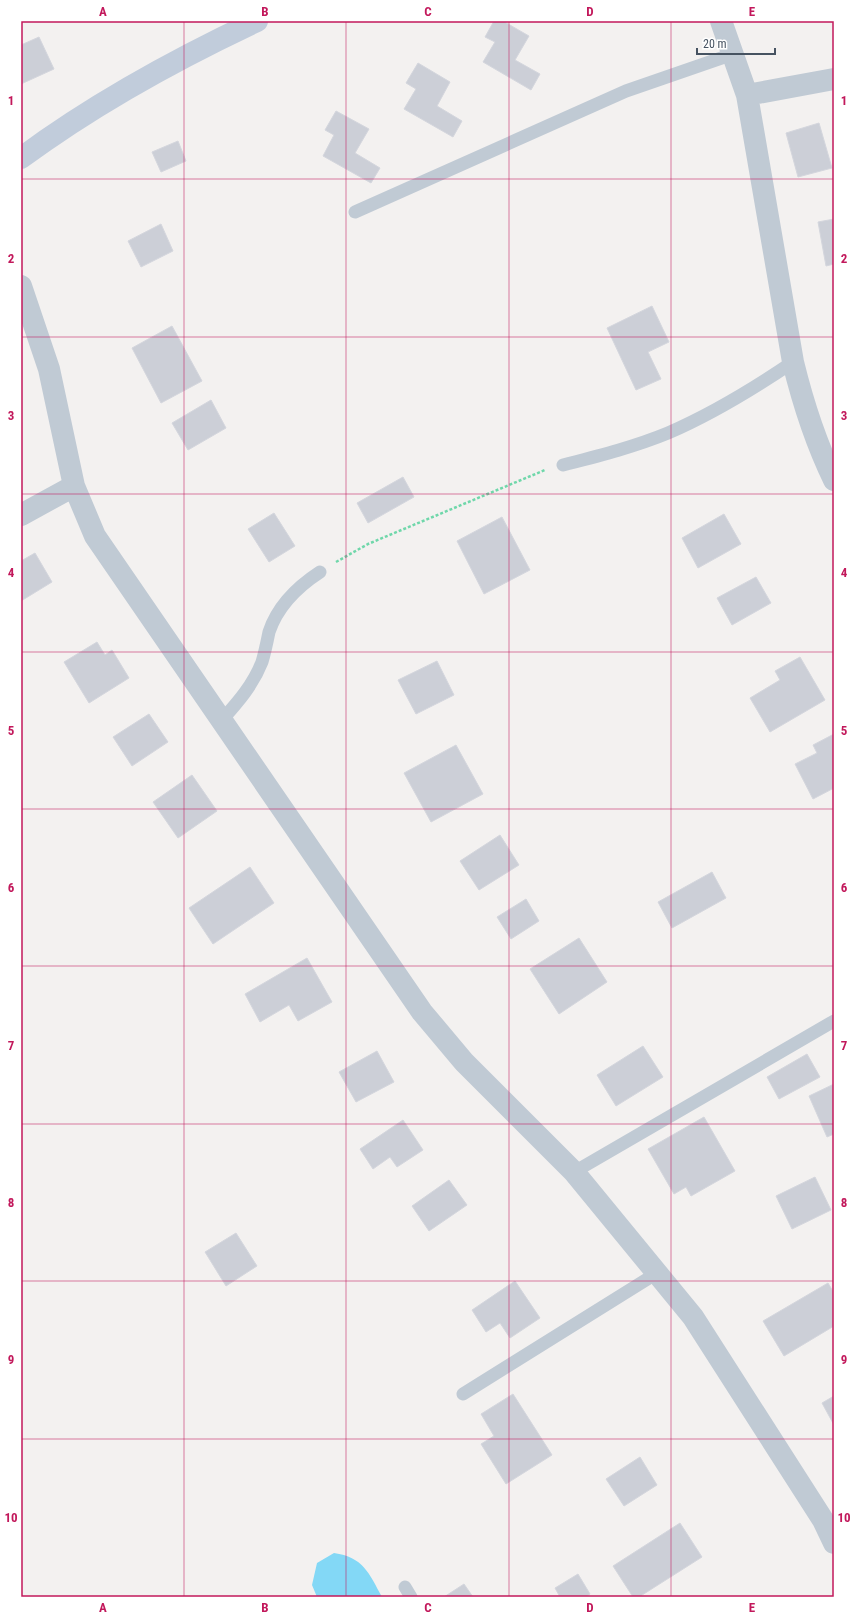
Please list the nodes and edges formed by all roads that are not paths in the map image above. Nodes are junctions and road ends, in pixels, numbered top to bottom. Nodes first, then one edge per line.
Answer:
1 (257, 21) edge
2 (721, 21) edge
3 (733, 54) junction
4 (834, 79) edge
5 (747, 95) junction
6 (21, 158) edge
7 (356, 212) dead end
8 (21, 286) edge
9 (793, 362) junction
10 (563, 465) road end
11 (834, 478) edge
12 (74, 486) junction
13 (21, 515) edge
14 (320, 572) road end
15 (222, 720) junction
16 (834, 1021) edge
17 (574, 1172) junction
18 (656, 1273) junction
19 (463, 1394) dead end
20 (834, 1543) edge

1 - 6 main road
2 - 3 street
3 - 5 street
3 - 7 lane
4 - 5 street
5 - 9 street
8 - 12 street
9 - 10 lane
9 - 11 street
12 - 13 street
12 - 15 street
14 - 15 lane
15 - 17 street
16 - 17 lane
17 - 18 street
18 - 19 lane
18 - 20 street

